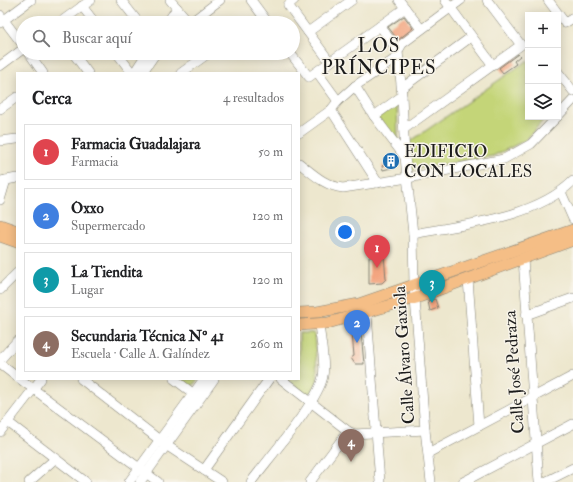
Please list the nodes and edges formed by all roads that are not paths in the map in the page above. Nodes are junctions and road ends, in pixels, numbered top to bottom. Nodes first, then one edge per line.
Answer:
1 (31, 0) edge
2 (91, 0) edge
3 (121, 0) edge
4 (170, 0) edge
5 (220, 0) edge
6 (251, 0) edge
7 (352, 0) edge
8 (461, 0) edge
9 (488, 0) edge
10 (548, 0) edge
11 (291, 2) edge
12 (402, 4) edge
13 (448, 4) edge
14 (82, 6) junction
15 (177, 8) junction
16 (68, 16) edge
17 (90, 16) edge
18 (134, 16) edge
19 (172, 16) edge
20 (184, 16) edge
21 (199, 16) edge
22 (263, 16) edge
23 (299, 16) edge
24 (300, 18) edge
25 (1, 19) edge
26 (570, 21) edge
27 (380, 26) junction
28 (421, 29) junction
29 (308, 32) junction
30 (16, 37) edge
31 (471, 37) junction
32 (16, 54) edge
33 (398, 54) junction
34 (34, 60) edge
35 (78, 60) edge
36 (123, 60) edge
37 (142, 60) edge
38 (151, 60) edge
39 (199, 60) edge
40 (295, 60) edge
41 (330, 62) junction
42 (492, 64) junction
43 (0, 66) edge
44 (42, 72) edge
45 (87, 72) edge
46 (132, 72) edge
47 (134, 72) edge
48 (143, 72) edge
49 (182, 72) edge
50 (317, 72) junction
51 (561, 76) edge
52 (356, 86) junction
53 (573, 91) edge
54 (402, 92) junction
55 (16, 98) edge
56 (573, 100) edge
57 (338, 101) junction
58 (0, 109) edge
59 (331, 110) junction
60 (561, 114) edge
61 (374, 116) junction
62 (555, 120) edge
63 (404, 129) junction
64 (300, 132) edge
65 (15, 139) edge
66 (0, 141) edge
67 (405, 157) junction
68 (300, 164) edge
69 (16, 178) edge
70 (408, 178) junction
71 (3, 181) edge
72 (573, 181) edge
73 (378, 182) junction
74 (562, 192) junction
75 (0, 200) edge
76 (573, 219) edge
77 (0, 226) edge
78 (573, 230) edge
79 (16, 231) edge
80 (413, 234) junction
81 (0, 236) edge
82 (573, 240) edge
83 (16, 242) edge
84 (523, 259) junction
85 (16, 274) edge
86 (468, 279) junction
87 (414, 285) junction
88 (0, 290) edge
89 (416, 298) junction
90 (573, 298) edge
91 (300, 313) edge
92 (367, 314) junction
93 (526, 315) junction
94 (319, 324) junction
95 (300, 325) edge
96 (16, 343) edge
97 (0, 360) edge
98 (0, 364) edge
99 (16, 375) edge
100 (573, 376) edge
101 (21, 380) edge
102 (40, 380) edge
103 (82, 380) edge
104 (175, 380) edge
105 (203, 380) edge
106 (213, 380) edge
107 (268, 380) edge
108 (282, 380) edge
109 (33, 389) junction
110 (194, 394) junction
111 (533, 396) junction
112 (312, 401) junction
113 (9, 423) junction
114 (573, 424) edge
115 (480, 426) junction
116 (425, 430) junction
117 (348, 431) junction
118 (0, 432) edge
119 (377, 434) junction
120 (162, 442) junction
121 (536, 443) junction
122 (428, 453) junction
123 (56, 458) junction
124 (573, 468) edge
125 (142, 470) junction
126 (204, 470) junction
127 (29, 482) edge
128 (86, 482) edge
129 (128, 482) edge
130 (140, 482) edge
131 (158, 482) edge
132 (222, 482) edge
133 (251, 482) edge
134 (310, 482) edge
135 (380, 482) edge
136 (431, 482) edge
137 (463, 482) edge
138 (539, 482) edge
139 (545, 482) edge

1 - 25 street
2 - 14 street
3 - 18 street
4 - 15 street
5 - 21 street
6 - 22 street
7 - 29 street
8 - 13 street
9 - 42 street
10 - 26 street
11 - 23 street
12 - 27 street
12 - 28 street
13 - 28 street
13 - 31 street
14 - 16 street
14 - 17 street
15 - 19 street
15 - 20 street
24 - 29 street
25 - 30 street
27 - 33 street
27 - 41 street
28 - 33 street
29 - 41 street
31 - 42 street
31 - 54 street
32 - 43 street
33 - 52 street
33 - 54 street, Calle Álvaro Gaxiola
34 - 44 street
35 - 45 street
36 - 46 street
37 - 47 street
38 - 48 street
39 - 49 street
40 - 50 street
41 - 50 street
42 - 63 street
50 - 57 street
51 - 53 street
52 - 57 street
52 - 61 street
54 - 61 street
54 - 63 street, Calle Álvaro Gaxiola
55 - 58 street
56 - 60 street
57 - 59 street
59 - 64 street
59 - 73 street
61 - 67 street
62 - 70 street
63 - 67 street, Calle Álvaro Gaxiola
65 - 66 street
67 - 70 street, Calle Álvaro Gaxiola
68 - 73 street
69 - 71 street
70 - 73 street
70 - 80 street, Calle Álvaro Gaxiola
71 - 75 street
72 - 74 street
74 - 76 street
74 - 80 street
77 - 79 main road
78 - 87 main road
80 - 87 street, Calle Álvaro Gaxiola
81 - 83 main road
82 - 84 main road
84 - 86 main road
84 - 93 street, Calle José Pedraza
85 - 88 street
86 - 89 main road
86 - 115 street
87 - 89 street, Calle Álvaro Gaxiola
87 - 91 main road
89 - 92 main road
89 - 116 street, Calle Álvaro Gaxiola
90 - 93 street
92 - 94 main road
92 - 119 street
93 - 111 street, Calle José Pedraza
94 - 95 main road
94 - 112 street
96 - 97 street
98 - 99 street
100 - 111 street
101 - 109 street
102 - 109 street
103 - 120 street
104 - 110 street
105 - 110 street
106 - 120 street
107 - 126 street
108 - 112 street
109 - 113 street
109 - 125 street
110 - 120 street
111 - 115 street
111 - 121 street, Calle José Pedraza
112 - 117 street
112 - 133 street
113 - 118 street
113 - 123 street
114 - 121 street
115 - 122 street
116 - 119 street
116 - 122 street, Calle Álvaro Gaxiola
117 - 119 street
117 - 134 street
119 - 135 street
120 - 125 street
120 - 126 street
121 - 137 street
121 - 138 street, Calle José Pedraza
122 - 136 street, Calle Álvaro Gaxiola
123 - 127 street
123 - 128 street
124 - 139 street
125 - 129 street
125 - 130 street
125 - 131 street
126 - 132 street

